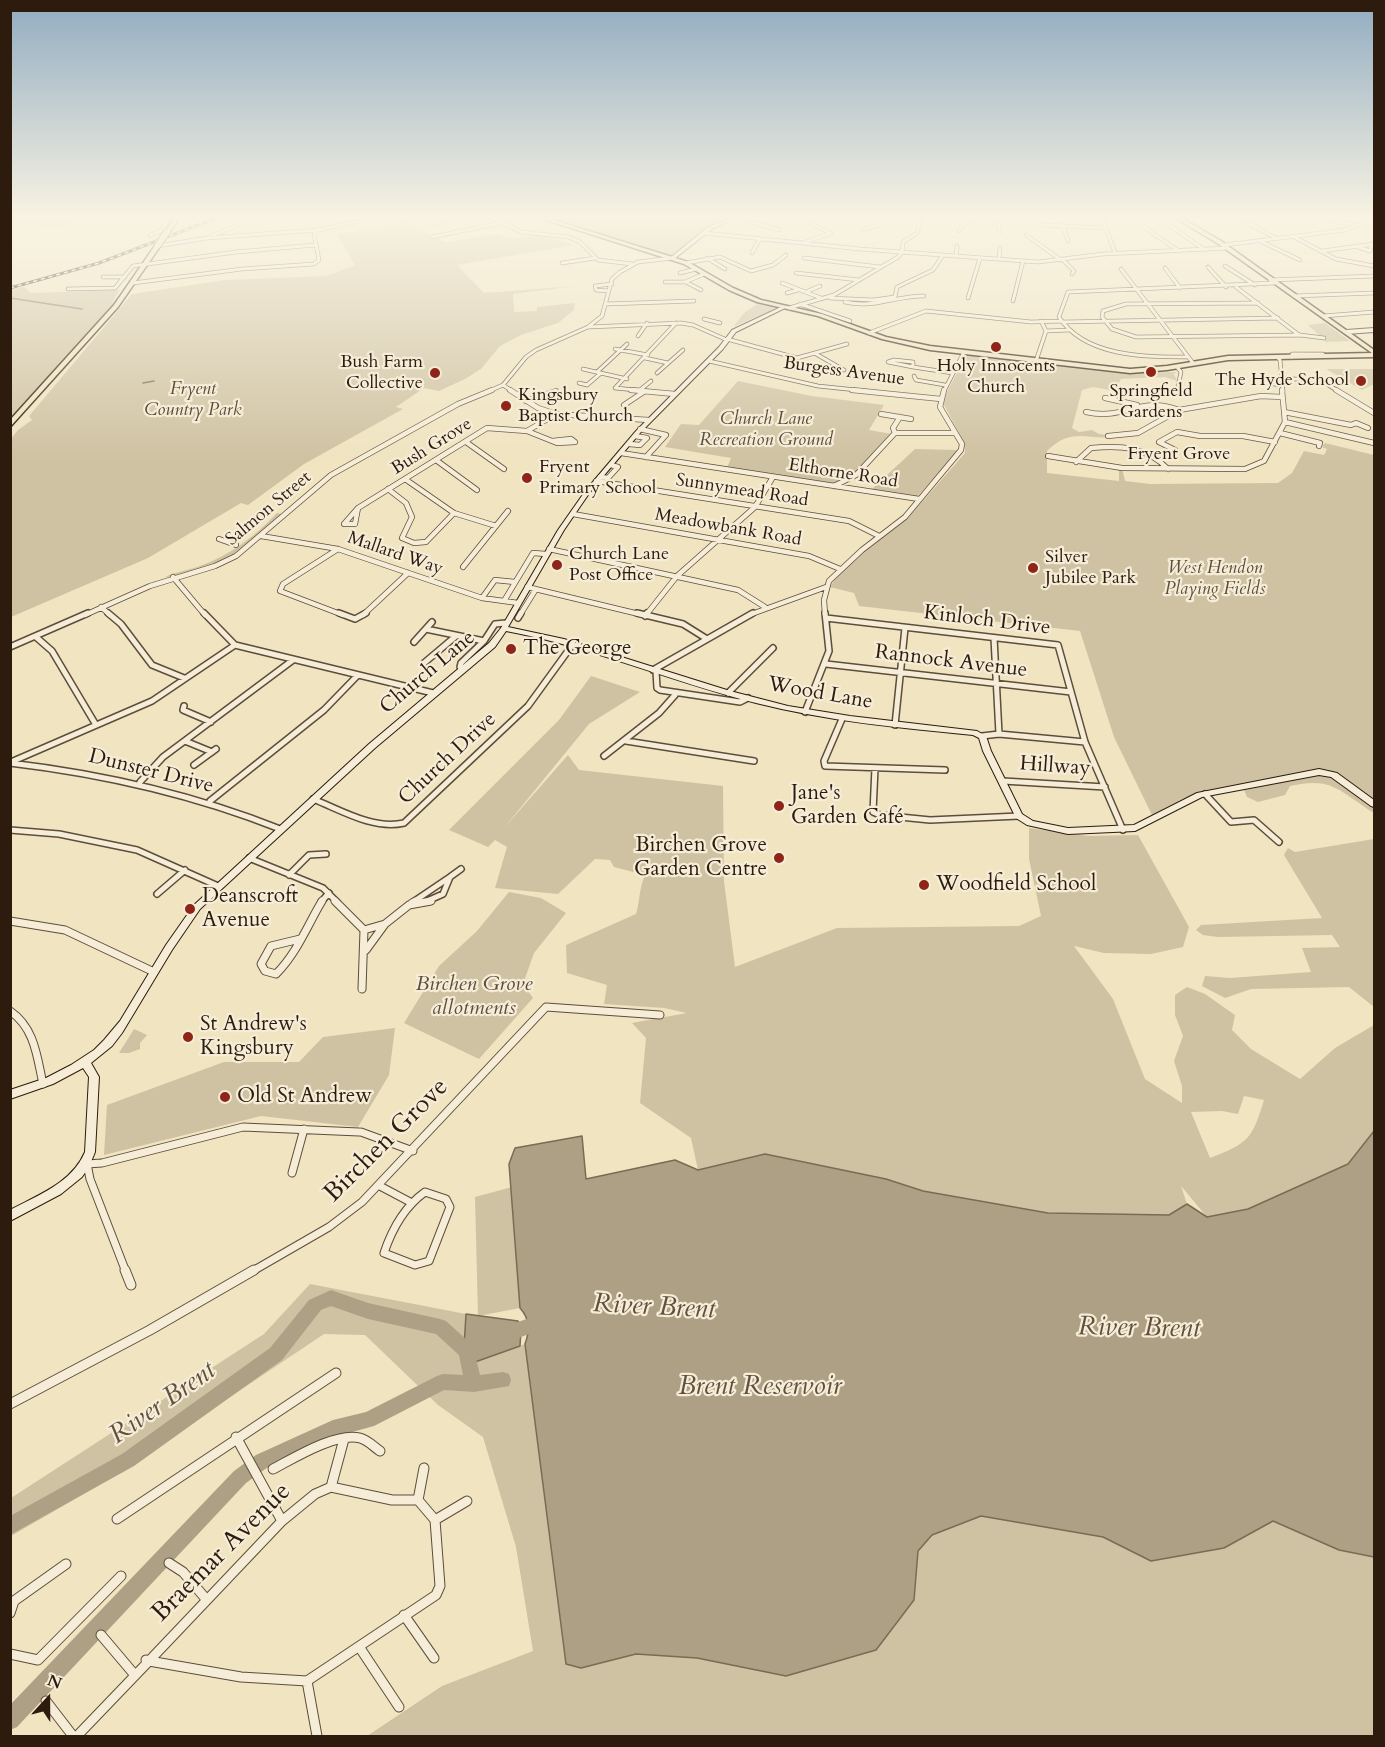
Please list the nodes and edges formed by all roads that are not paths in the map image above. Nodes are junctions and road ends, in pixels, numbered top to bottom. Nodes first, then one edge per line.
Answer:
1 (120, 299) edge
2 (607, 299) edge
3 (753, 299) edge
4 (819, 299) edge
5 (829, 299) edge
6 (834, 299) edge
7 (874, 299) edge
8 (892, 299) edge
9 (1014, 299) edge
10 (1066, 299) edge
11 (1142, 299) edge
12 (1252, 299) edge
13 (1298, 299) edge
14 (694, 300) dead end
15 (1013, 302) dead end
16 (1258, 303) junction
17 (606, 304) junction
18 (800, 304) junction
19 (1146, 304) junction
20 (786, 308) junction
21 (1374, 312) edge
22 (1323, 316) junction
23 (1278, 318) junction
24 (595, 321) junction
25 (850, 321) dead end
26 (1041, 321) junction
27 (1102, 321) junction
28 (1158, 321) junction
29 (1061, 322) junction
30 (647, 323) junction
31 (676, 323) junction
32 (720, 323) dead end
33 (602, 326) junction
34 (588, 327) junction
35 (697, 327) junction
36 (1069, 330) junction
37 (1374, 330) edge
38 (1046, 331) junction
39 (1346, 332) junction
40 (869, 333) junction
41 (638, 336) dead end
42 (1300, 336) junction
43 (1171, 338) junction
44 (1324, 338) dead end
45 (727, 340) junction
46 (555, 342) junction
47 (627, 344) dead end
48 (848, 344) dead end
49 (563, 347) dead end
50 (615, 349) dead end
51 (621, 350) junction
52 (683, 350) dead end
53 (964, 352) junction
54 (816, 354) junction
55 (1374, 354) edge
56 (601, 357) dead end
57 (646, 357) junction
58 (1151, 357) junction
59 (1277, 357) junction
60 (611, 359) junction
61 (1190, 360) junction
62 (709, 361) junction
63 (1036, 361) junction
64 (668, 363) junction
65 (913, 367) junction
66 (1176, 367) junction
67 (583, 369) dead end
68 (844, 370) dead end
69 (1157, 370) junction
70 (599, 373) junction
71 (657, 373) dead end
72 (952, 373) junction
73 (914, 376) dead end
74 (1281, 378) junction
75 (627, 379) junction
76 (651, 381) dead end
77 (1253, 381) dead end
78 (579, 383) dead end
79 (945, 385) junction
80 (1281, 385) junction
81 (503, 386) junction
82 (642, 390) junction
83 (556, 391) dead end
84 (1133, 393) dead end
85 (675, 394) junction
86 (1282, 397) junction
87 (1105, 398) dead end
88 (940, 399) junction
89 (526, 400) junction
90 (31, 405) junction
91 (624, 405) dead end
92 (1137, 405) junction
93 (1179, 410) junction
94 (1086, 412) dead end
95 (1284, 412) junction
96 (1374, 413) edge
97 (556, 414) junction
98 (881, 414) dead end
99 (900, 417) junction
100 (911, 419) dead end
101 (649, 420) junction
102 (1285, 422) junction
103 (10, 425) edge
104 (1368, 428) dead end
105 (640, 429) junction
106 (10, 430) edge
107 (527, 431) junction
108 (895, 433) junction
109 (954, 433) junction
110 (1280, 433) junction
111 (635, 436) junction
112 (1108, 436) dead end
113 (552, 441) dead end
114 (466, 442) junction
115 (1275, 442) junction
116 (1374, 443) edge
117 (628, 444) junction
118 (1319, 446) dead end
119 (1175, 450) dead end
120 (621, 453) junction
121 (1048, 456) dead end
122 (646, 457) junction
123 (436, 460) junction
124 (1076, 462) junction
125 (504, 469) dead end
126 (1168, 469) junction
127 (773, 477) junction
128 (405, 479) junction
129 (598, 479) junction
130 (834, 486) junction
131 (388, 489) junction
132 (477, 490) dead end
133 (919, 499) junction
134 (755, 507) junction
135 (358, 508) dead end
136 (508, 511) dead end
137 (454, 513) junction
138 (573, 514) junction
139 (496, 526) junction
140 (261, 536) junction
141 (879, 536) junction
142 (219, 539) dead end
143 (719, 540) junction
144 (236, 545) dead end
145 (338, 549) junction
146 (548, 551) junction
147 (463, 567) dead end
148 (840, 569) junction
149 (408, 573) junction
150 (677, 576) junction
151 (173, 578) junction
152 (515, 582) junction
153 (826, 586) junction
154 (527, 587) junction
155 (536, 589) junction
156 (811, 592) junction
157 (825, 596) junction
158 (482, 598) junction
159 (504, 601) junction
160 (518, 603) junction
161 (101, 607) junction
162 (765, 607) junction
163 (645, 616) junction
164 (518, 618) dead end
165 (826, 618) junction
166 (432, 622) dead end
167 (505, 625) junction
168 (905, 628) junction
169 (426, 629) junction
170 (456, 636) junction
171 (36, 637) junction
172 (994, 638) junction
173 (707, 639) junction
174 (484, 641) junction
175 (414, 642) dead end
176 (573, 644) junction
177 (235, 645) junction
178 (10, 647) edge
179 (772, 648) dead end
180 (292, 660) junction
181 (424, 663) dead end
182 (826, 664) junction
183 (464, 669) junction
184 (654, 670) junction
185 (900, 673) junction
186 (358, 675) junction
187 (184, 678) junction
188 (996, 684) junction
189 (1071, 692) junction
190 (433, 693) junction
191 (728, 693) junction
192 (675, 695) junction
193 (748, 698) junction
194 (184, 706) dead end
195 (805, 712) junction
196 (842, 719) junction
197 (211, 722) junction
198 (96, 725) junction
199 (895, 725) junction
200 (999, 734) junction
201 (982, 736) junction
202 (185, 741) junction
203 (626, 741) junction
204 (1086, 742) junction
205 (604, 756) dead end
206 (754, 761) dead end
207 (10, 763) edge
208 (194, 765) dead end
209 (875, 768) junction
210 (945, 770) dead end
211 (1003, 781) junction
212 (140, 782) junction
213 (1105, 787) junction
214 (1205, 794) junction
215 (314, 799) junction
216 (210, 801) junction
217 (1374, 804) edge
218 (1019, 816) junction
219 (280, 829) junction
220 (10, 830) edge
221 (1124, 830) junction
222 (1279, 842) dead end
223 (326, 854) dead end
224 (249, 858) junction
225 (461, 869) dead end
226 (185, 870) junction
227 (289, 875) junction
228 (450, 877) junction
229 (218, 886) junction
230 (329, 893) junction
231 (157, 894) dead end
232 (409, 905) junction
233 (10, 921) edge
234 (385, 924) junction
235 (364, 930) junction
236 (300, 939) junction
237 (365, 950) junction
238 (154, 972) junction
239 (362, 989) dead end
240 (10, 1011) edge
241 (660, 1015) dead end
242 (85, 1062) junction
243 (43, 1084) junction
244 (10, 1095) edge
245 (304, 1129) junction
246 (413, 1151) junction
247 (87, 1164) junction
248 (292, 1173) dead end
249 (378, 1185) junction
250 (412, 1203) junction
251 (10, 1216) edge
252 (131, 1285) dead end
253 (336, 1373) dead end
254 (10, 1404) edge
255 (237, 1437) junction
256 (344, 1439) junction
257 (380, 1451) dead end
258 (424, 1468) dead end
259 (273, 1469) dead end
260 (331, 1487) junction
261 (418, 1500) junction
262 (467, 1501) dead end
263 (117, 1519) dead end
264 (435, 1520) junction
265 (282, 1521) junction
266 (170, 1563) dead end
267 (66, 1564) dead end
268 (121, 1576) dead end
269 (206, 1599) junction
270 (12, 1602) edge
271 (10, 1612) edge
272 (404, 1615) junction
273 (101, 1635) dead end
274 (360, 1648) junction
275 (10, 1654) edge
276 (434, 1658) dead end
277 (146, 1660) junction
278 (134, 1674) junction
279 (308, 1681) junction
280 (46, 1701) dead end
281 (399, 1707) dead end
282 (75, 1737) edge
283 (317, 1737) edge

1 - 90 main road
2 - 17 street
3 - 20 main road
4 - 18 street
5 - 8 street
6 - 7 street
9 - 15 street
10 - 29 street
11 - 19 street
12 - 16 street
13 - 22 main road
14 - 17 street
16 - 19 street
16 - 23 street
17 - 24 street
18 - 20 street
18 - 25 street
19 - 27 street
19 - 28 street
20 - 40 main road
20 - 45 main road, Church Lane
21 - 22 street
22 - 39 main road
23 - 28 street
23 - 42 street
24 - 33 street
24 - 34 street
26 - 29 street
26 - 38 street
26 - 40 street
27 - 28 street
27 - 29 street
27 - 43 street
28 - 43 street
29 - 36 street
30 - 31 street
30 - 33 street
30 - 41 street
31 - 35 street
31 - 57 street
32 - 35 street
33 - 34 street
34 - 46 street
35 - 45 street
36 - 38 street
36 - 58 street
37 - 39 main road
38 - 63 street
39 - 55 main road
40 - 53 main road
42 - 43 street
42 - 44 street
43 - 61 street
45 - 54 street
45 - 62 main road, Church Lane
46 - 49 street
46 - 81 street
47 - 51 street
48 - 54 street
50 - 51 street
51 - 57 street
51 - 60 street
52 - 64 street
53 - 63 main road
53 - 72 street
54 - 68 street
55 - 59 main road
56 - 60 street
57 - 64 street
57 - 75 street
58 - 61 street
58 - 69 street
59 - 61 main road
59 - 74 street
60 - 70 street
61 - 66 main road
62 - 85 main road, Church Lane
62 - 88 street, Burgess Avenue
63 - 69 main road
64 - 71 street
65 - 65 street
65 - 72 street
66 - 69 main road
66 - 84 street
67 - 70 street
70 - 75 street
70 - 78 street
72 - 79 street
73 - 79 street
74 - 80 street
74 - 96 street
75 - 82 street
76 - 82 street
77 - 80 street
79 - 88 street
80 - 86 street
81 - 89 street
81 - 140 street, Salmon Street
82 - 85 street
82 - 91 street
83 - 89 street
85 - 101 main road, Church Lane
86 - 93 street
86 - 95 street
87 - 92 street
88 - 109 street
89 - 97 street
90 - 103 main road
90 - 106 main road
92 - 93 street
92 - 94 street
93 - 112 street
95 - 102 street
95 - 104 street
97 - 101 street
97 - 107 street
98 - 99 street
99 - 100 street
99 - 108 street
101 - 105 main road, Church Lane
102 - 110 street, Fryent Grove
102 - 116 street
105 - 111 main road, Church Lane
105 - 122 street
107 - 113 street, Bush Grove
107 - 114 street, Bush Grove
108 - 109 street
108 - 130 street
109 - 133 street
110 - 115 street, Fryent Grove
110 - 118 street
111 - 117 main road, Church Lane
111 - 117 street
114 - 123 street, Bush Grove
114 - 125 street
115 - 119 street
115 - 126 street, Fryent Grove
117 - 120 main road, Church Lane
120 - 122 street, Elthorne Road
120 - 129 main road, Church Lane
121 - 124 street, Fryent Grove
122 - 127 street, Elthorne Road
123 - 128 street, Bush Grove
123 - 132 street
124 - 126 street, Fryent Grove
124 - 126 street
127 - 130 street, Elthorne Road
127 - 134 street
128 - 131 street, Bush Grove
128 - 137 street
129 - 134 street, Sunnymead Road
129 - 138 main road, Church Lane
130 - 133 street, Elthorne Road
131 - 135 street, Bush Grove
131 - 137 street
133 - 141 street
134 - 141 street, Sunnymead Road
134 - 143 street
136 - 139 street
137 - 139 street
138 - 143 street, Meadowbank Road
138 - 146 main road, Church Lane
139 - 147 street
140 - 145 street, Mallard Way
140 - 151 street, Salmon Street
141 - 148 street
142 - 144 street
143 - 148 street, Meadowbank Road
143 - 150 street
145 - 149 street, Mallard Way
145 - 149 street
146 - 150 street
146 - 152 street
146 - 154 main road, Church Lane
148 - 153 street
149 - 158 street, Mallard Way
150 - 162 street
150 - 163 street
151 - 161 street, Salmon Street
151 - 177 street
152 - 158 street
152 - 159 street
153 - 156 street
153 - 157 street
154 - 155 street
154 - 160 main road, Church Lane
155 - 163 street
155 - 164 street
156 - 157 street
156 - 162 street
157 - 165 street
158 - 159 street, Mallard Way
159 - 160 street, Mallard Way
160 - 167 main road, Church Lane
161 - 171 street, Salmon Street
161 - 187 street
162 - 173 street
163 - 173 street
165 - 168 street, Kinloch Drive
165 - 182 street
166 - 169 street
167 - 174 street
167 - 176 main road, Wood Lane
167 - 183 main road, Church Lane
168 - 172 street, Kinloch Drive
168 - 185 street
169 - 170 street
169 - 175 street
170 - 174 street
170 - 181 street
171 - 178 street, Salmon Street
171 - 198 street
172 - 188 street
172 - 189 street, Kinloch Drive
173 - 184 street
174 - 183 street
176 - 184 main road, Wood Lane
176 - 215 street, Church Drive
177 - 180 street
177 - 187 street
179 - 191 street
180 - 186 street
180 - 197 street
182 - 185 street, Rannock Avenue
182 - 195 street
183 - 190 main road, Church Lane
184 - 191 main road, Wood Lane
184 - 192 street
185 - 188 street, Rannock Avenue
185 - 199 street
186 - 190 street
186 - 216 street
187 - 198 street
188 - 189 street, Rannock Avenue
188 - 200 street
189 - 204 street, Kinloch Drive
190 - 215 main road, Church Lane
191 - 193 main road, Wood Lane
192 - 193 street
192 - 203 street
193 - 195 main road, Wood Lane
194 - 197 street
195 - 196 main road, Wood Lane
196 - 199 main road, Wood Lane
196 - 209 street
197 - 202 street
198 - 207 street
199 - 201 main road, Wood Lane
200 - 201 street
200 - 204 street
201 - 211 main road
202 - 208 street
202 - 212 street
203 - 205 street
203 - 206 street
204 - 213 street, Kinloch Drive
207 - 212 street, Dunster Drive
209 - 210 street
209 - 218 street
211 - 213 street, Hillway
211 - 218 main road
212 - 216 street, Dunster Drive
213 - 221 street, Kinloch Drive
214 - 217 main road
214 - 221 main road
214 - 222 street
215 - 219 main road, Church Lane
216 - 219 street, Dunster Drive
218 - 221 main road
219 - 224 main road, Church Lane
220 - 226 street
223 - 227 street
224 - 227 street
224 - 229 main road, Church Lane
225 - 228 street
226 - 229 street
226 - 231 street
227 - 230 street
228 - 232 street
228 - 232 street
229 - 238 main road, Church Lane
230 - 235 street
230 - 236 street
232 - 234 street
233 - 238 street
234 - 235 street
234 - 237 street
235 - 237 street
236 - 236 street
237 - 239 street
238 - 242 main road, Church Lane
240 - 243 street
241 - 246 street, Birchen Grove
242 - 243 main road, Church Lane
242 - 247 main road
243 - 244 main road, Church Lane
245 - 246 street
245 - 247 street
245 - 248 street
246 - 249 street, Birchen Grove
247 - 251 main road
247 - 252 street
249 - 250 street
249 - 254 street, Birchen Grove
250 - 250 street
253 - 255 street
255 - 263 street
255 - 265 street
256 - 257 street
256 - 259 street
256 - 260 street
258 - 261 street
260 - 261 street
260 - 265 street, Braemar Avenue
261 - 264 street
262 - 264 street
264 - 272 street
265 - 269 street, Braemar Avenue
266 - 269 street
267 - 270 street
268 - 275 street
269 - 277 street, Braemar Avenue
270 - 271 street
272 - 274 street
272 - 276 street
273 - 278 street
274 - 279 street
274 - 281 street
277 - 278 street, Braemar Avenue
277 - 279 street
278 - 282 street, Braemar Avenue
279 - 283 street
280 - 282 street

